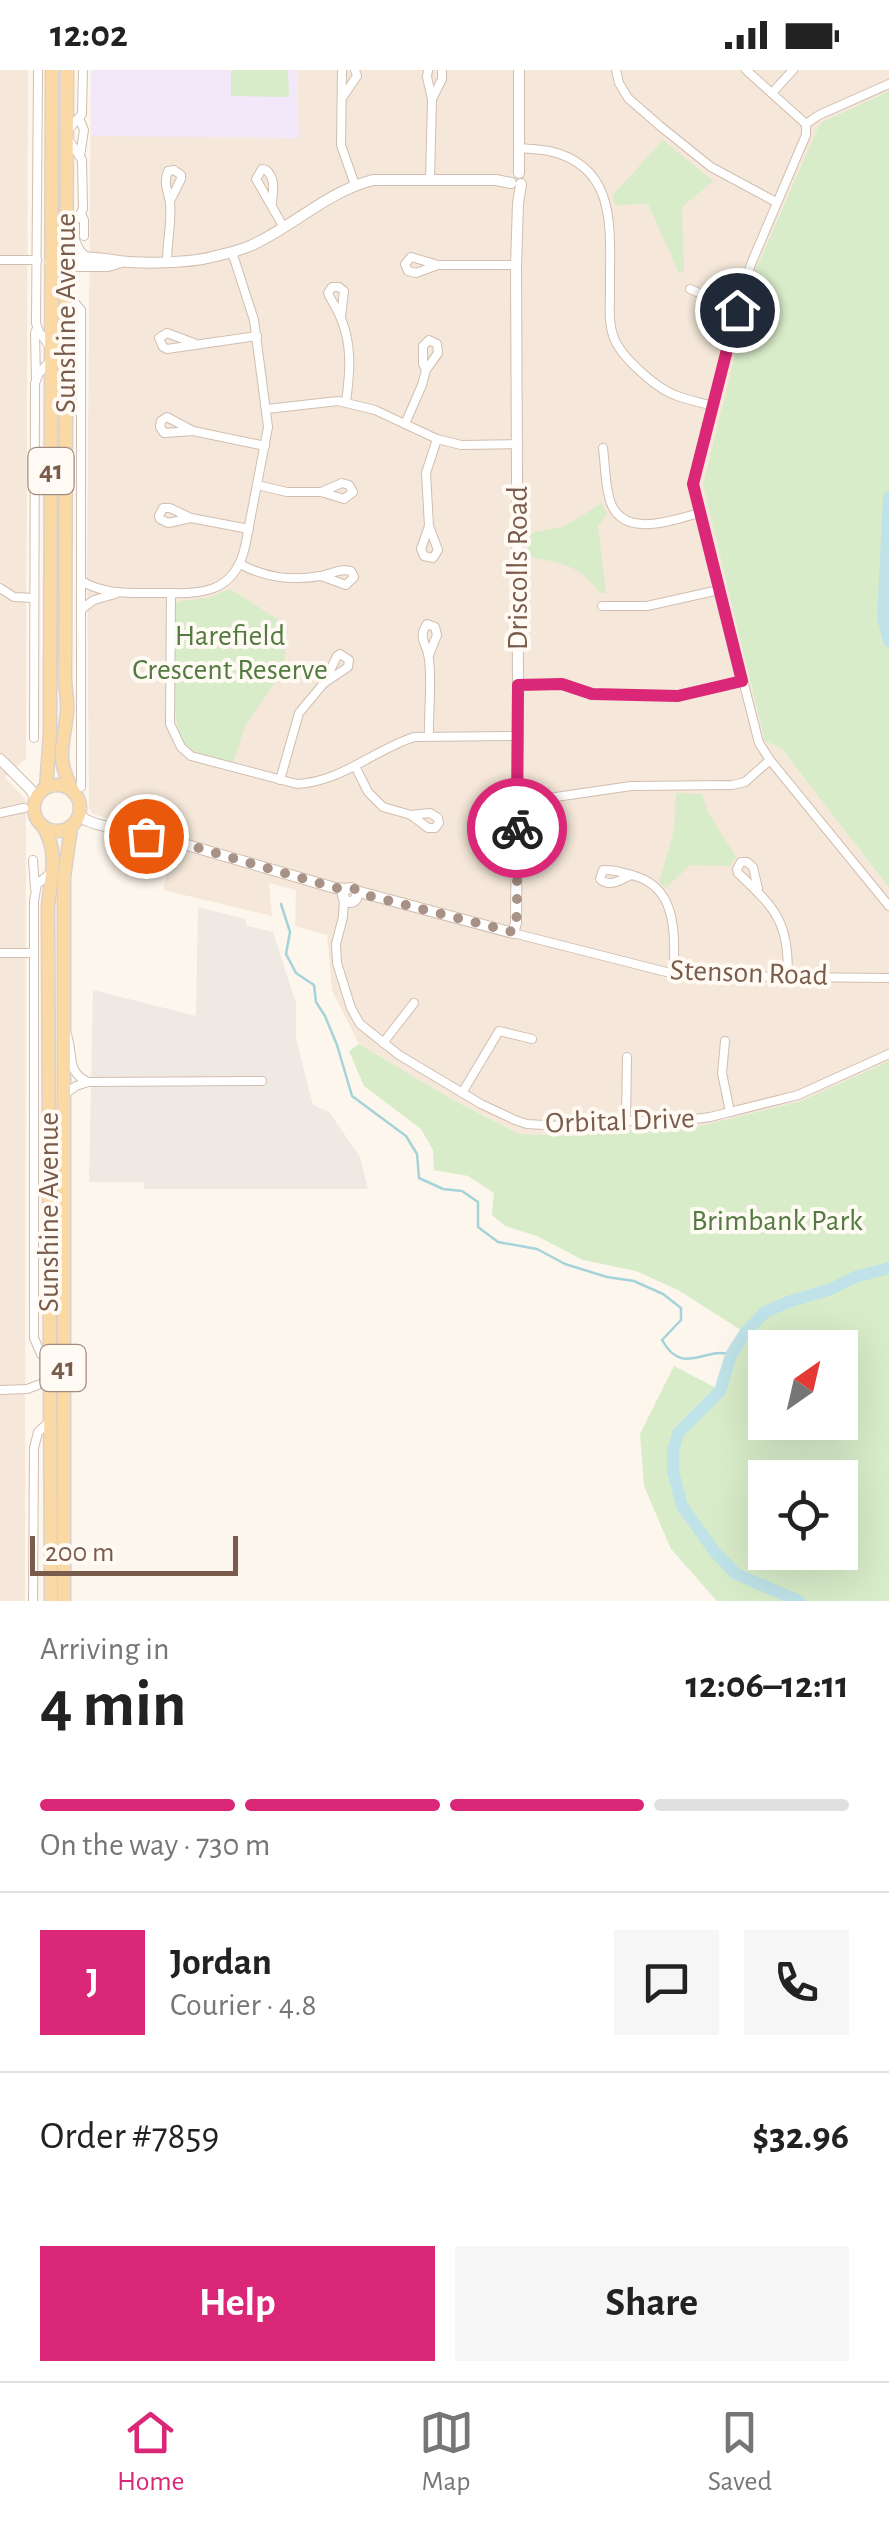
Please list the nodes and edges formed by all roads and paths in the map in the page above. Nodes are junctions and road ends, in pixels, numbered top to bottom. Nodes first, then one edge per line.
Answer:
1 (38, 70) edge
2 (52, 70) edge
3 (67, 70) edge
4 (82, 70) edge
5 (342, 70) edge
6 (356, 70) edge
7 (428, 70) edge
8 (442, 70) edge
9 (519, 70) edge
10 (616, 70) edge
11 (746, 70) edge
12 (793, 70) edge
13 (889, 84) edge
14 (772, 93) junction
15 (342, 98) junction
16 (432, 99) junction
17 (80, 118) junction
18 (806, 124) junction
19 (67, 134) junction
20 (518, 153) junction
21 (80, 156) junction
22 (515, 179) junction
23 (430, 180) junction
24 (355, 184) junction
25 (170, 200) dead end
26 (272, 202) dead end
27 (776, 202) junction
28 (81, 214) junction
29 (66, 225) junction
30 (284, 226) junction
31 (84, 236) dead end
32 (232, 252) junction
33 (86, 257) junction
34 (0, 260) edge
35 (44, 261) junction
36 (167, 261) junction
37 (66, 262) junction
38 (122, 262) junction
39 (438, 265) dead end
40 (516, 266) junction
41 (690, 289) dead end
42 (66, 292) junction
43 (737, 310) junction
44 (341, 318) dead end
45 (37, 328) junction
46 (256, 336) junction
47 (194, 343) dead end
48 (51, 354) junction
49 (426, 370) dead end
50 (36, 380) junction
51 (346, 402) junction
52 (713, 406) junction
53 (267, 409) junction
54 (405, 424) junction
55 (193, 431) dead end
56 (437, 439) junction
57 (518, 444) junction
58 (265, 446) junction
59 (602, 448) dead end
60 (258, 485) junction
61 (320, 492) dead end
62 (699, 513) junction
63 (190, 518) dead end
64 (429, 526) dead end
65 (248, 529) junction
66 (240, 564) junction
67 (321, 576) dead end
68 (83, 582) junction
69 (0, 588) edge
70 (719, 590) junction
71 (171, 593) junction
72 (120, 594) junction
73 (34, 598) junction
74 (602, 606) dead end
75 (82, 608) junction
76 (429, 656) dead end
77 (742, 681) junction
78 (324, 683) dead end
79 (518, 685) junction
80 (36, 714) junction
81 (50, 734) junction
82 (428, 736) junction
83 (517, 736) junction
84 (34, 738) dead end
85 (80, 747) junction
86 (0, 759) edge
87 (770, 760) junction
88 (355, 766) junction
89 (63, 768) junction
90 (280, 780) junction
91 (78, 790) junction
92 (42, 792) junction
93 (517, 797) junction
94 (24, 808) dead end
95 (0, 813) edge
96 (410, 815) dead end
97 (74, 822) junction
98 (43, 826) junction
99 (33, 860) dead end
100 (54, 871) junction
101 (631, 876) dead end
102 (35, 888) junction
103 (758, 890) dead end
104 (349, 896) junction
105 (889, 906) edge
106 (513, 932) junction
107 (0, 953) edge
108 (34, 954) junction
109 (674, 974) junction
110 (788, 976) junction
111 (889, 978) edge
112 (414, 1003) dead end
113 (64, 1025) junction
114 (725, 1038) dead end
115 (532, 1039) dead end
116 (383, 1043) junction
117 (889, 1054) edge
118 (627, 1057) dead end
119 (50, 1080) junction
120 (88, 1082) junction
121 (262, 1082) dead end
122 (462, 1093) junction
123 (64, 1095) junction
124 (730, 1112) junction
125 (626, 1121) junction
126 (63, 1195) junction
127 (49, 1264) junction
128 (49, 1361) junction
129 (56, 1382) junction
130 (0, 1390) edge
131 (24, 1390) junction
132 (48, 1402) junction
133 (48, 1422) junction
134 (48, 1466) junction
135 (33, 1601) edge
136 (50, 1601) edge
137 (64, 1601) edge

1 - 35 street
2 - 35 main road, Sunshine Avenue / 41
3 - 19 main road, Sunshine Avenue / 41
4 - 17 street
5 - 15 street
6 - 15 street
7 - 16 street
8 - 16 street
9 - 20 street, Driscolls Road
10 - 27 street
11 - 14 street
12 - 14 street
13 - 18 street
14 - 18 street
15 - 24 street
16 - 23 street
17 - 19 street
17 - 21 street
18 - 27 street
19 - 21 street
19 - 29 main road, Sunshine Avenue / 41
20 - 22 street, Driscolls Road
20 - 52 street
21 - 28 street
22 - 23 street
22 - 40 street, Driscolls Road
23 - 24 street
24 - 30 street
25 - 36 street
26 - 30 street
27 - 43 street
28 - 29 street
28 - 31 street
29 - 33 street
29 - 37 main road, Sunshine Avenue / 41
30 - 32 street
32 - 36 street
32 - 46 street
33 - 37 street
33 - 38 street
34 - 35 street
35 - 37 street
35 - 45 street
35 - 48 main road, Sunshine Avenue / 41
36 - 38 street
37 - 38 street
37 - 42 main road, Sunshine Avenue / 41
39 - 40 street
40 - 57 street, Driscolls Road
41 - 43 street
42 - 68 street
42 - 89 main road, Sunshine Avenue / 41
43 - 52 street
44 - 51 street
45 - 48 street
45 - 50 street
46 - 47 street
46 - 53 street
48 - 50 street
48 - 81 main road, Sunshine Avenue / 41
49 - 54 street
50 - 73 street
51 - 53 street
51 - 54 street
52 - 62 street
53 - 58 street
54 - 56 street
55 - 58 street
56 - 57 street
56 - 64 street
57 - 79 street, Driscolls Road
58 - 60 street
59 - 62 street
60 - 61 street
60 - 65 street
62 - 70 street
63 - 65 street
65 - 66 street
66 - 67 street
66 - 71 street
68 - 72 street
68 - 75 street
69 - 73 street
70 - 74 street
70 - 77 street
71 - 72 street
71 - 90 street
72 - 75 street
73 - 80 street
75 - 85 street
76 - 82 street
77 - 79 street
77 - 87 street
78 - 90 street
79 - 83 street, Driscolls Road
80 - 81 street
80 - 84 street
81 - 92 main road, Sunshine Avenue / 41
82 - 83 street
82 - 88 street
83 - 93 street, Driscolls Road
85 - 89 street
85 - 91 street
86 - 92 street
87 - 93 street
87 - 105 street
88 - 90 street
88 - 96 street
89 - 91 main road, Sunshine Avenue / 41
91 - 92 main road
91 - 97 main road, 41
92 - 98 main road, 41
93 - 106 street, Driscolls Road
94 - 95 street
97 - 98 main road
97 - 104 street, Stenson Road
97 - 113 main road, Sunshine Avenue / 41
98 - 100 main road, Sunshine Avenue / 41
99 - 102 street
100 - 102 street
100 - 119 main road, Sunshine Avenue / 41
101 - 109 street
102 - 108 street
103 - 110 street
104 - 106 street, Stenson Road
104 - 116 street, Orbital Drive
106 - 109 street, Stenson Road
107 - 108 street
108 - 128 street
109 - 110 street, Stenson Road
110 - 111 street, Stenson Road
112 - 116 street
113 - 120 street
113 - 123 main road, Sunshine Avenue / 41
114 - 124 street
115 - 122 street
116 - 122 street, Orbital Drive
117 - 124 street, Orbital Drive
118 - 125 street
119 - 123 main road
119 - 127 main road, Sunshine Avenue / 41
120 - 121 street
120 - 123 street
122 - 125 street, Orbital Drive
123 - 126 main road, Sunshine Avenue / 41
124 - 125 street, Orbital Drive
126 - 127 main road
126 - 129 main road, Sunshine Avenue / 41
127 - 128 main road, Sunshine Avenue / 41
128 - 129 main road, Sunshine Avenue / 41
129 - 131 street
129 - 132 main road, Sunshine Avenue / 41
129 - 134 main road
129 - 137 main road, Sunshine Avenue / 41
130 - 131 street
131 - 132 street
132 - 133 main road, Sunshine Avenue / 41
133 - 134 main road, Sunshine Avenue / 41
133 - 135 street
134 - 136 main road, Sunshine Avenue / 41

